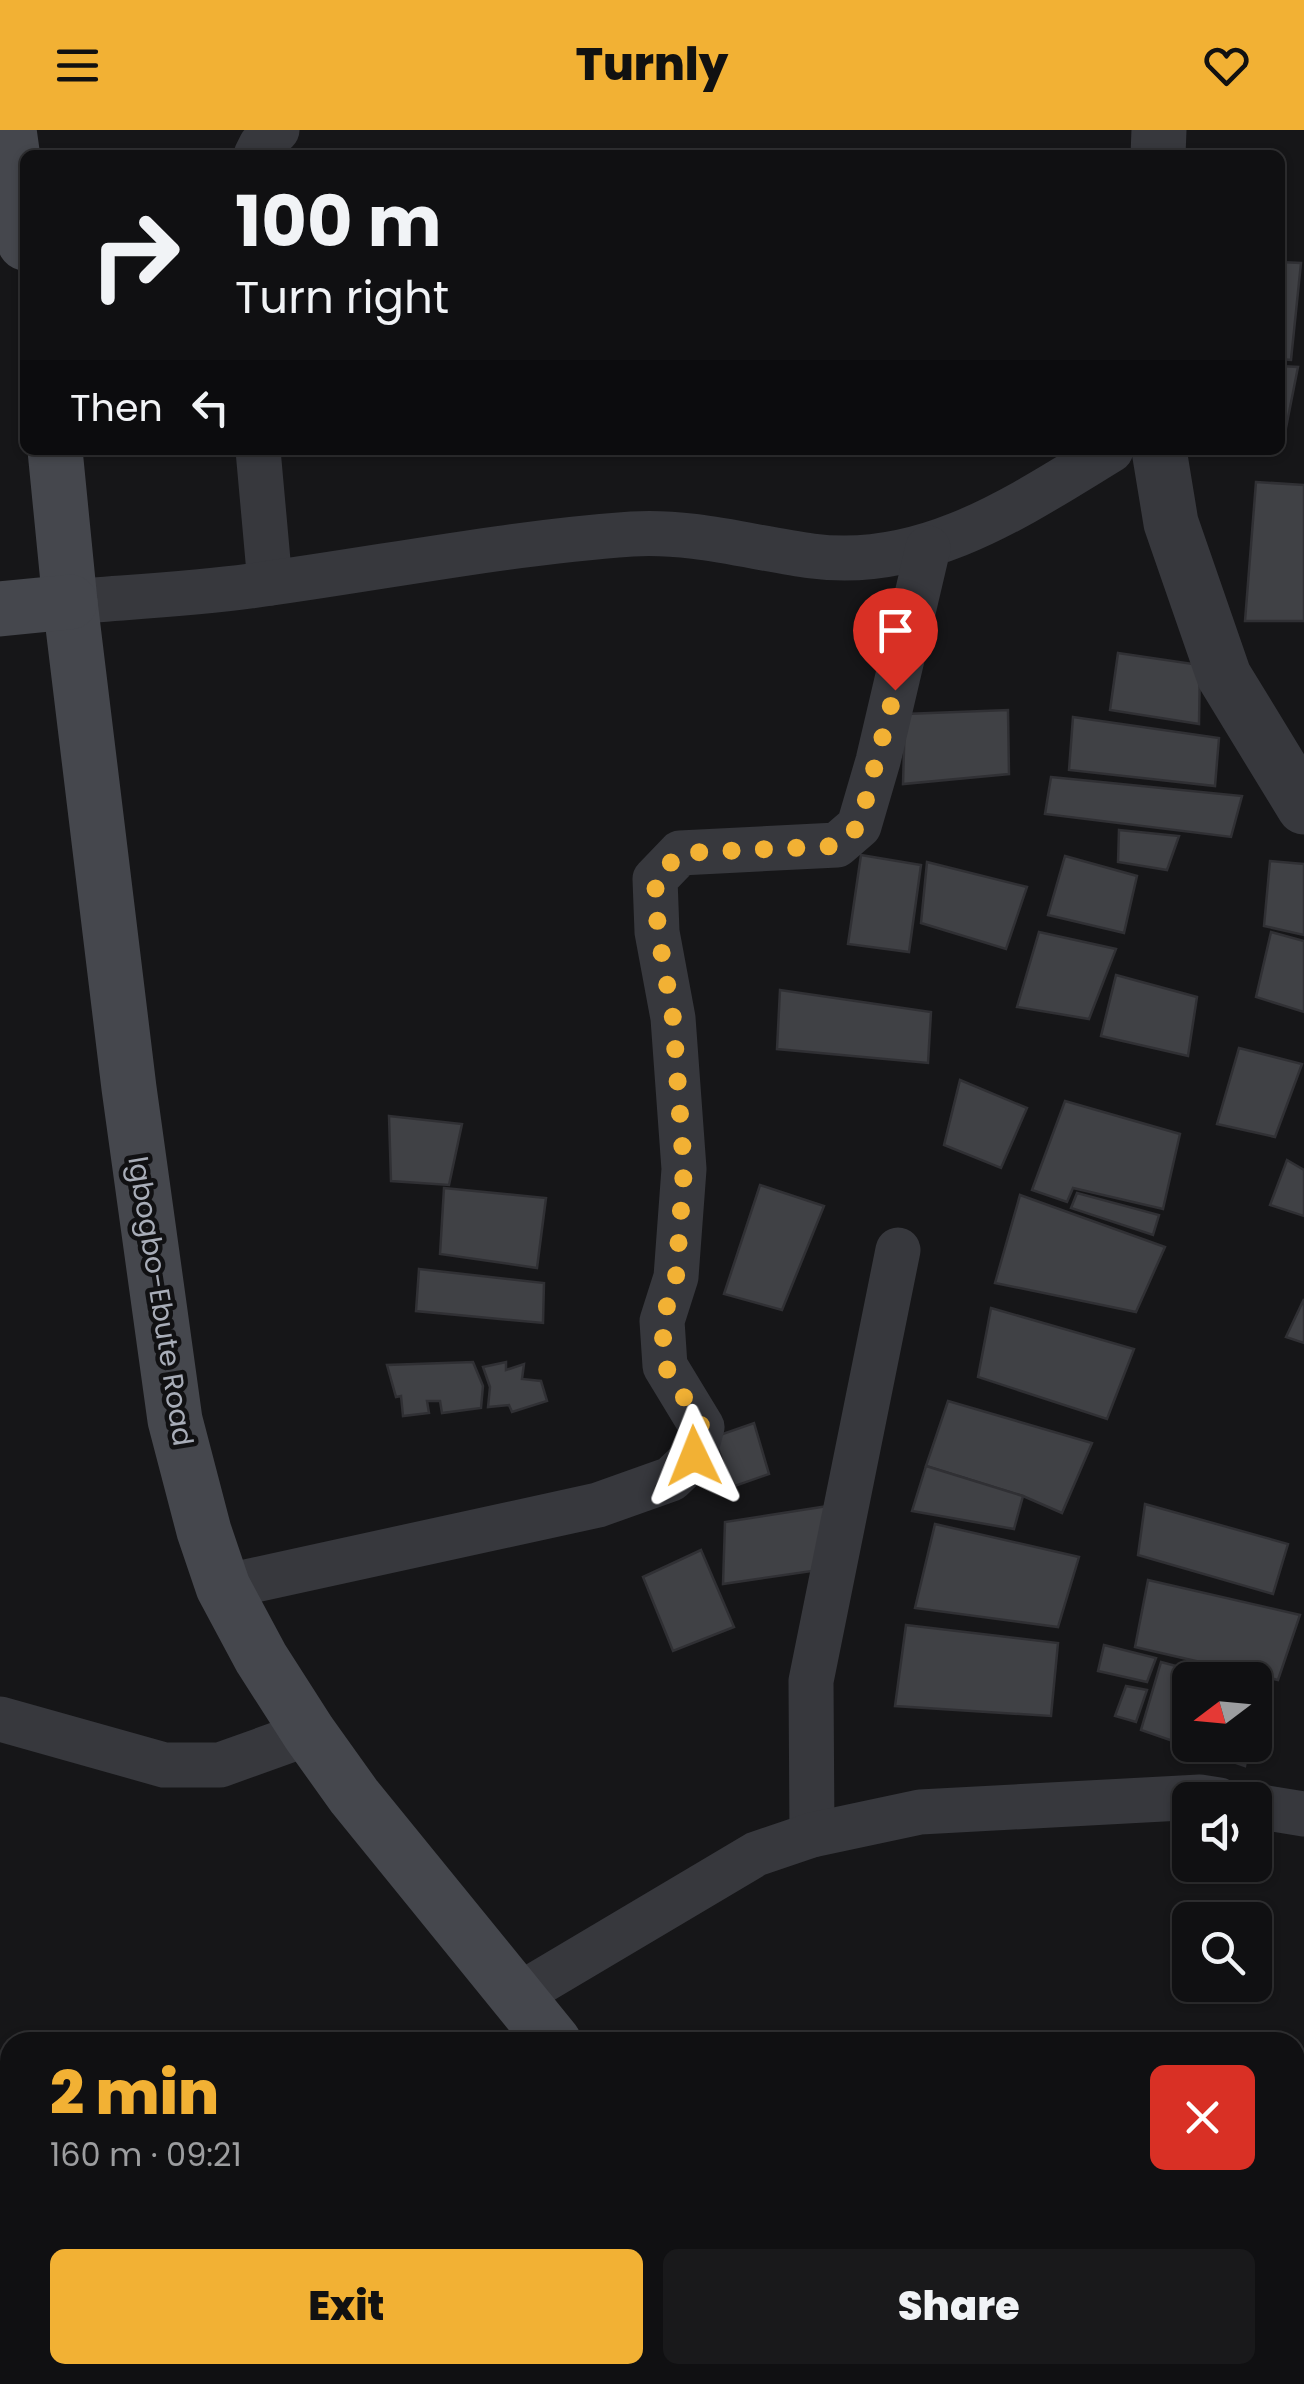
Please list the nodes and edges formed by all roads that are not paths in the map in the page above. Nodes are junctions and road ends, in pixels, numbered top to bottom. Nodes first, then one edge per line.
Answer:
1 (8, 130) edge
2 (277, 130) edge
3 (258, 150) edge
4 (20, 210) edge
5 (55, 455) edge
6 (258, 455) edge
7 (1103, 455) edge
8 (1160, 455) edge
9 (928, 548) junction
10 (270, 583) junction
11 (70, 602) junction
12 (0, 608) edge
13 (1304, 806) edge
14 (898, 1250) dead end
15 (223, 1587) junction
16 (0, 1719) edge
17 (309, 1733) junction
18 (1172, 1798) edge
19 (1272, 1809) edge
20 (1304, 1814) edge
21 (812, 1835) junction
22 (516, 1996) junction
23 (546, 2032) edge

1 - 4 main road
2 - 3 street
5 - 11 main road, Igbogbo-Ebute Road
6 - 10 street
7 - 9 street
8 - 13 street
9 - 10 street
9 - 15 street
10 - 11 street
11 - 12 main road
11 - 15 main road, Igbogbo-Ebute Road
14 - 21 street
15 - 17 main road, Igbogbo-Ebute Road
16 - 17 street
17 - 22 main road, Igbogbo-Ebute Road
18 - 21 street
19 - 20 street
21 - 22 street
22 - 23 main road, Igbogbo-Ebute Road

